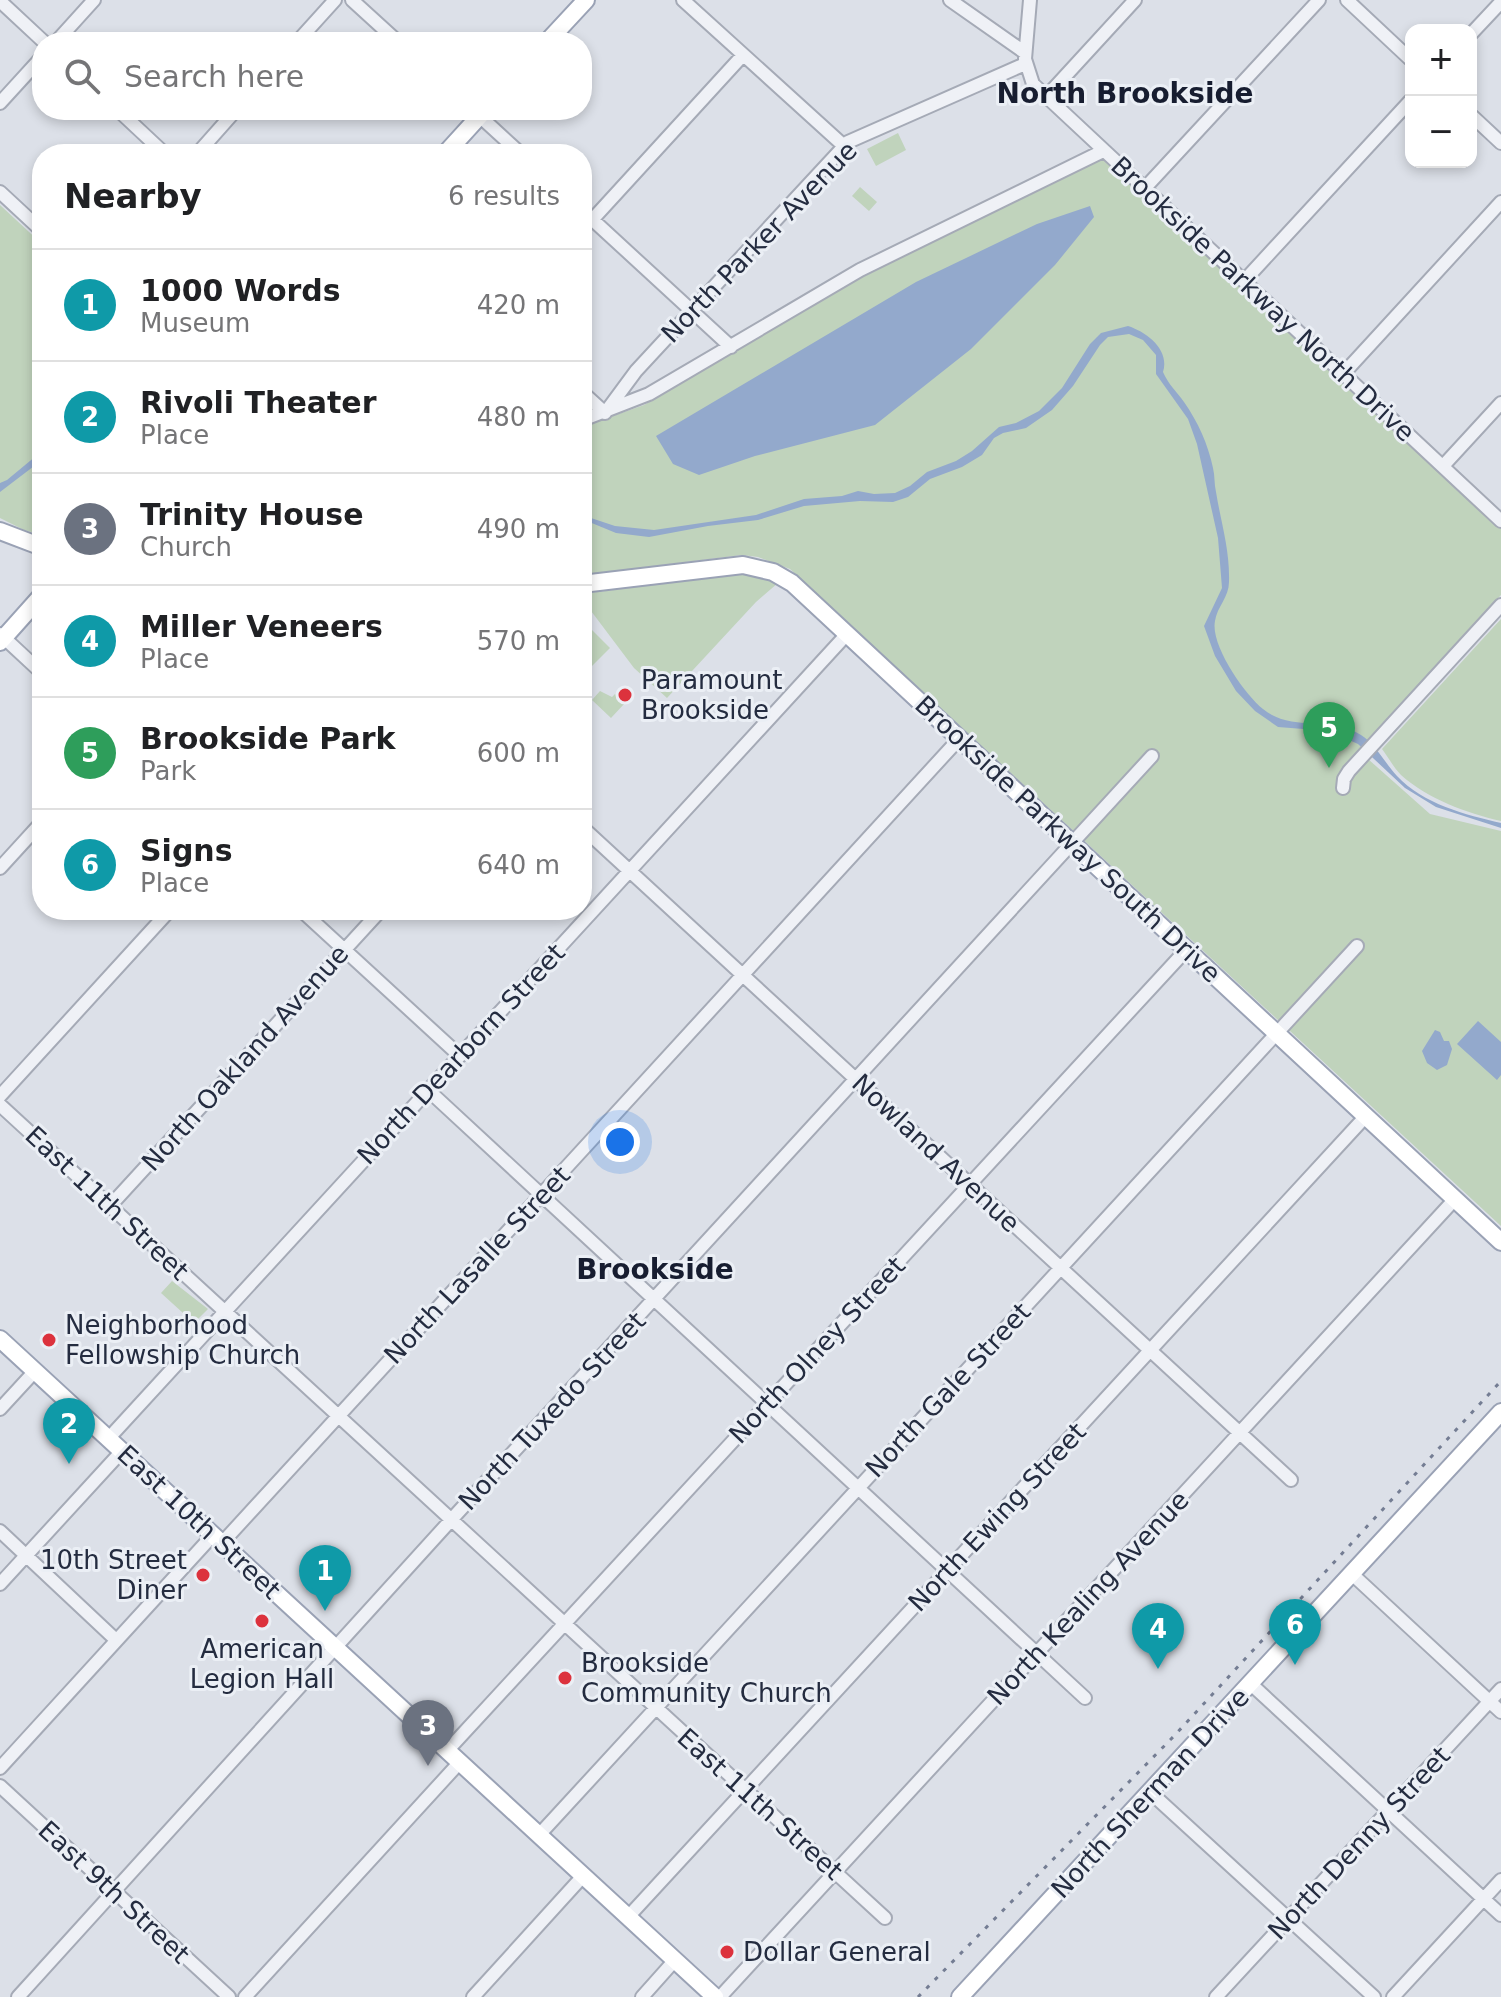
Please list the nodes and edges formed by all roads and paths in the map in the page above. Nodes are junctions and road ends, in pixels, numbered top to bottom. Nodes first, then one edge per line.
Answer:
1 (94, 0) edge
2 (335, 0) edge
3 (352, 0) edge
4 (586, 0) edge
5 (683, 0) edge
6 (950, 0) edge
7 (1030, 0) edge
8 (1135, 0) edge
9 (1319, 0) edge
10 (1347, 0) edge
11 (0, 1) edge
12 (1501, 2) edge
13 (1477, 28) edge
14 (33, 32) edge
15 (65, 32) edge
16 (306, 32) edge
17 (387, 32) edge
18 (556, 32) edge
19 (1405, 54) edge
20 (743, 55) junction
21 (1025, 58) junction
22 (32, 68) edge
23 (1046, 97) junction
24 (0, 103) edge
25 (1405, 107) edge
26 (129, 120) edge
27 (227, 120) edge
28 (473, 120) edge
29 (487, 120) edge
30 (1477, 121) edge
31 (1501, 143) edge
32 (154, 144) edge
33 (206, 144) edge
34 (453, 144) edge
35 (511, 144) edge
36 (844, 146) junction
37 (1103, 151) junction
38 (1144, 189) junction
39 (0, 192) edge
40 (1501, 202) edge
41 (592, 220) joint
42 (32, 222) edge
43 (1244, 281) junction
44 (692, 311) junction
45 (731, 347) junction
46 (1344, 373) junction
47 (592, 401) edge
48 (1501, 403) edge
49 (605, 413) junction
50 (592, 417) edge
51 (1443, 466) junction
52 (1501, 521) edge
53 (0, 531) edge
54 (32, 543) edge
55 (592, 583) edge
56 (32, 605) edge
57 (1501, 605) edge
58 (847, 634) junction
59 (1, 638) edge
60 (32, 664) edge
61 (959, 739) junction
62 (1152, 756) dead end
63 (1343, 788) dead end
64 (32, 833) edge
65 (592, 836) edge
66 (1073, 844) junction
67 (0, 868) edge
68 (630, 871) junction
69 (592, 912) edge
70 (161, 920) edge
71 (312, 920) edge
72 (372, 920) edge
73 (585, 920) edge
74 (1357, 946) dead end
75 (1187, 949) junction
76 (344, 950) junction
77 (742, 975) junction
78 (1277, 1033) junction
79 (460, 1056) junction
80 (856, 1080) junction
81 (428, 1090) junction
82 (0, 1096) edge
83 (0, 1105) edge
84 (1366, 1116) junction
85 (970, 1185) junction
86 (541, 1194) junction
87 (1455, 1199) junction
88 (110, 1206) junction
89 (1501, 1242) edge
90 (1061, 1268) junction
91 (654, 1300) junction
92 (225, 1312) junction
93 (0, 1339) edge
94 (1150, 1351) junction
95 (35, 1371) junction
96 (767, 1404) junction
97 (0, 1409) edge
98 (1501, 1412) edge
99 (338, 1415) junction
100 (1240, 1433) junction
101 (108, 1439) junction
102 (122, 1451) junction
103 (1291, 1480) dead end
104 (858, 1488) junction
105 (451, 1520) junction
106 (0, 1531) edge
107 (217, 1539) junction
108 (26, 1556) junction
109 (947, 1571) junction
110 (1352, 1574) junction
111 (0, 1584) edge
112 (564, 1624) junction
113 (116, 1640) junction
114 (336, 1648) junction
115 (1036, 1653) junction
116 (1251, 1684) junction
117 (1501, 1689) edge
118 (1085, 1698) dead end
119 (1490, 1701) junction
120 (656, 1708) junction
121 (1501, 1712) edge
122 (453, 1756) junction
123 (0, 1768) edge
124 (0, 1786) edge
125 (745, 1790) junction
126 (1150, 1792) junction
127 (1389, 1810) junction
128 (539, 1835) junction
129 (835, 1872) junction
130 (583, 1876) junction
131 (1501, 1880) edge
132 (114, 1892) junction
133 (1483, 1899) junction
134 (1501, 1915) edge
135 (628, 1917) junction
136 (885, 1918) dead end
137 (1289, 1919) junction
138 (675, 1960) junction
139 (18, 1997) edge
140 (229, 1997) edge
141 (245, 1997) edge
142 (473, 1997) edge
143 (642, 1997) edge
144 (718, 1997) edge
145 (960, 1997) edge
146 (1216, 1997) edge
147 (1374, 1997) edge
148 (1393, 1997) edge

1 - 15 street
2 - 16 street
3 - 17 street
4 - 18 main road
5 - 20 street
6 - 21 street
7 - 21 street
8 - 23 street
9 - 38 street
10 - 19 street
11 - 14 street
12 - 13 street
20 - 36 street
20 - 41 street
21 - 23 street
21 - 36 street, North Parker Avenue
22 - 24 street
23 - 37 street
25 - 43 street
26 - 32 street
27 - 33 street
28 - 34 main road
29 - 35 street
30 - 31 street
36 - 44 street, North Parker Avenue
37 - 38 street, Brookside Parkway North Drive
37 - 45 street, Brookside Parkway North Drive
38 - 43 street, Brookside Parkway North Drive
39 - 42 street
40 - 46 street
41 - 44 street
43 - 46 street, Brookside Parkway North Drive
44 - 45 street
44 - 49 street, North Parker Avenue
45 - 49 street, Brookside Parkway North Drive
46 - 51 street, Brookside Parkway North Drive
47 - 49 street
48 - 51 street
49 - 50 street, Brookside Parkway North Drive
51 - 52 street, Brookside Parkway North Drive
53 - 54 main road
55 - 58 main road, Brookside Parkway South Drive
56 - 59 main road
57 - 63 street
58 - 61 main road, Brookside Parkway South Drive
58 - 68 street, North Dearborn Street
59 - 60 street
61 - 66 main road, Brookside Parkway South Drive
61 - 77 street, North Lasalle Street
62 - 66 street, North Tuxedo Street
64 - 67 street
65 - 68 street, Nowland Avenue
66 - 75 main road, Brookside Parkway South Drive
66 - 80 street, North Tuxedo Street
68 - 69 street, North Dearborn Street
68 - 77 street, Nowland Avenue
70 - 82 street
71 - 76 street
72 - 76 street, North Oakland Avenue
73 - 79 street, North Dearborn Street
74 - 78 street, North Gale Street
75 - 78 main road, Brookside Parkway South Drive
75 - 85 street, North Olney Street
76 - 79 street
76 - 88 street, North Oakland Avenue
77 - 80 street, Nowland Avenue
77 - 86 street, North Lasalle Street
78 - 84 main road, Brookside Parkway South Drive
78 - 90 street, North Gale Street
79 - 81 street, North Dearborn Street
80 - 85 street, Nowland Avenue
80 - 91 street, North Tuxedo Street
81 - 86 street
81 - 92 street, North Dearborn Street
83 - 88 street, East 11th Street
84 - 87 main road, Brookside Parkway South Drive
84 - 94 street, North Ewing Street
85 - 90 street, Nowland Avenue
85 - 96 street, North Olney Street
86 - 91 street
86 - 99 street, North Lasalle Street
87 - 89 main road, Brookside Parkway South Drive
87 - 100 street, North Kealing Avenue
88 - 92 street, East 11th Street
90 - 94 street, Nowland Avenue
90 - 104 street, North Gale Street
91 - 96 street
91 - 105 street, North Tuxedo Street
92 - 99 street, East 11th Street
92 - 101 street, North Dearborn Street
93 - 95 main road, East 10th Street
94 - 100 street, Nowland Avenue
94 - 109 street, North Ewing Street
95 - 97 street
95 - 101 main road, East 10th Street
96 - 104 street
96 - 112 street, North Olney Street
98 - 110 main road, North Sherman Drive
99 - 105 street, East 11th Street
99 - 107 street, North Lasalle Street
100 - 103 street, Nowland Avenue
100 - 115 street, North Kealing Avenue
101 - 102 main road, East 10th Street
102 - 107 main road, East 10th Street
102 - 108 street
104 - 109 street
104 - 120 street, North Gale Street
105 - 112 street, East 11th Street
105 - 114 street, North Tuxedo Street
106 - 108 street
107 - 113 street, North Lasalle Street
107 - 114 main road, East 10th Street
108 - 111 street
108 - 113 street
109 - 115 street
109 - 125 street, North Ewing Street
110 - 116 main road, North Sherman Drive
110 - 119 street
112 - 120 street, East 11th Street
112 - 122 street, North Olney Street
113 - 123 street, North Lasalle Street
114 - 122 main road, East 10th Street
114 - 132 street, North Tuxedo Street
115 - 118 street
115 - 129 street, North Kealing Avenue
116 - 126 main road, North Sherman Drive
116 - 127 street
117 - 119 street, North Denny Street
119 - 121 street
119 - 127 street, North Denny Street
120 - 125 street, East 11th Street
120 - 128 street, North Gale Street
122 - 128 main road, East 10th Street
122 - 141 street, North Olney Street
124 - 132 street, East 9th Street
125 - 129 street, East 11th Street
125 - 135 street, North Ewing Street
126 - 137 street
126 - 145 main road, North Sherman Drive
127 - 133 street
127 - 137 street, North Denny Street
128 - 130 main road, East 10th Street
129 - 136 street, East 11th Street
129 - 144 street, North Kealing Avenue
130 - 135 main road, East 10th Street
130 - 142 street
131 - 133 street
132 - 139 street, North Tuxedo Street
132 - 140 street, East 9th Street
133 - 134 street
133 - 148 street
135 - 138 main road, East 10th Street
137 - 146 street, North Denny Street
137 - 147 street
138 - 143 street
138 - 144 main road, East 10th Street

